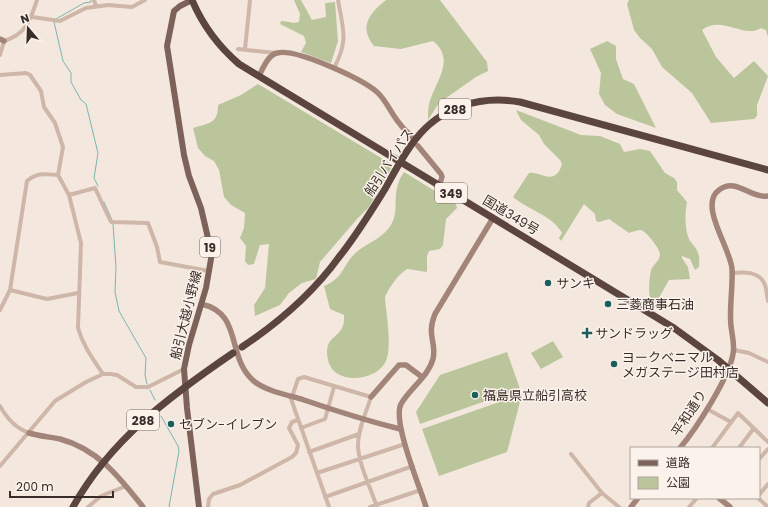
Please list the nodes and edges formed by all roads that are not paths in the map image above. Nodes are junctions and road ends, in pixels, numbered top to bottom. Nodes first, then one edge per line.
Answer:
1 (37, 0) edge
2 (94, 0) edge
3 (145, 0) edge
4 (192, 0) edge
5 (250, 0) edge
6 (338, 0) edge
7 (178, 3) edge
8 (96, 6) junction
9 (32, 17) junction
10 (2, 40) edge
11 (238, 49) dead end
12 (245, 49) junction
13 (276, 53) junction
14 (0, 55) edge
15 (334, 68) junction
16 (0, 75) edge
17 (259, 76) junction
18 (416, 143) junction
19 (401, 162) junction
20 (768, 170) edge
21 (58, 175) junction
22 (439, 186) junction
23 (69, 195) junction
24 (768, 196) edge
25 (493, 218) junction
26 (209, 271) junction
27 (732, 273) junction
28 (10, 290) junction
29 (78, 293) junction
30 (768, 302) edge
31 (201, 304) junction
32 (0, 310) edge
33 (242, 347) dead end
34 (734, 350) junction
35 (233, 353) dead end
36 (768, 362) edge
37 (728, 368) junction
38 (184, 369) junction
39 (103, 374) junction
40 (422, 377) junction
41 (185, 386) junction
42 (334, 387) junction
43 (291, 396) junction
44 (371, 397) junction
45 (768, 403) edge
46 (0, 406) edge
47 (328, 409) junction
48 (707, 409) junction
49 (364, 419) junction
50 (298, 420) junction
51 (731, 422) junction
52 (302, 428) junction
53 (754, 428) junction
54 (400, 429) junction
55 (29, 433) junction
56 (359, 434) junction
57 (768, 442) edge
58 (405, 444) junction
59 (681, 447) edge
60 (713, 447) edge
61 (740, 447) edge
62 (768, 449) edge
63 (310, 452) junction
64 (571, 454) dead end
65 (360, 458) junction
66 (760, 459) edge
67 (103, 461) junction
68 (0, 466) edge
69 (413, 466) junction
70 (317, 473) junction
71 (369, 482) junction
72 (768, 484) edge
73 (126, 486) junction
74 (421, 490) junction
75 (602, 493) junction
76 (760, 494) edge
77 (325, 497) junction
78 (637, 499) edge
79 (696, 499) edge
80 (720, 499) edge
81 (759, 499) edge
82 (377, 506) edge
83 (72, 507) edge
84 (88, 507) edge
85 (143, 507) edge
86 (199, 507) edge
87 (208, 507) edge
88 (328, 507) edge
89 (370, 507) edge
90 (426, 507) edge
91 (588, 507) edge
92 (619, 507) edge
93 (631, 507) edge
94 (690, 507) edge
95 (730, 507) edge
96 (768, 507) edge

1 - 9 street
2 - 8 street
3 - 8 street
4 - 7 main road, 船引大越小野線 / 19
4 - 17 highway, 国道349号 / 349
5 - 12 street
6 - 15 street
7 - 26 main road, 船引大越小野線 / 19
8 - 9 street
9 - 10 street
10 - 14 street
11 - 12 street
12 - 13 street
13 - 15 street
13 - 17 street
15 - 18 street
16 - 21 street
17 - 19 highway, 国道349号 / 349
18 - 19 highway, 船引バイパス / 288
18 - 20 highway, 船引バイパス / 288
18 - 22 street
19 - 22 highway, 国道349号 / 349
19 - 33 highway, 船引バイパス / 288
21 - 23 street
21 - 28 street
22 - 25 highway, 国道349号 / 349
23 - 26 street
23 - 29 street
24 - 27 street
25 - 37 highway, 国道349号 / 349
25 - 40 street
26 - 31 main road, 船引大越小野線 / 19
27 - 30 street
27 - 34 street
28 - 29 street
28 - 32 street
29 - 39 street
31 - 38 main road, 船引大越小野線 / 19
31 - 43 street
34 - 36 street
34 - 37 street, 平和通り
35 - 41 highway, 288
37 - 45 highway, 国道349号 / 349
37 - 48 street, 平和通り
38 - 39 street
38 - 41 main road, 船引大越小野線 / 19
39 - 55 street
40 - 44 street
40 - 54 street
41 - 67 highway, 288
41 - 86 main road, 船引大越小野線 / 19
42 - 43 street
42 - 44 street
42 - 47 street
43 - 47 street
43 - 50 street
44 - 49 street
46 - 55 street
47 - 49 street
47 - 52 street
48 - 51 street
48 - 59 street, 平和通り
49 - 54 street
49 - 56 street
50 - 52 street
50 - 87 street
51 - 53 street
51 - 60 street
52 - 63 street
53 - 57 street
53 - 61 street
54 - 58 street
55 - 67 street
55 - 68 street
56 - 63 street
56 - 65 street
58 - 65 street
58 - 69 street
62 - 66 street
63 - 70 street
64 - 75 street
65 - 70 street
65 - 71 street
67 - 73 street
67 - 83 highway, 288
69 - 71 street
69 - 74 street
70 - 77 street
71 - 77 street
71 - 82 street
72 - 76 street
73 - 84 street
73 - 85 street
74 - 82 street
74 - 90 street
75 - 91 street
75 - 92 street
77 - 88 street
78 - 93 street
79 - 94 street
80 - 95 street
81 - 96 street
82 - 89 street

